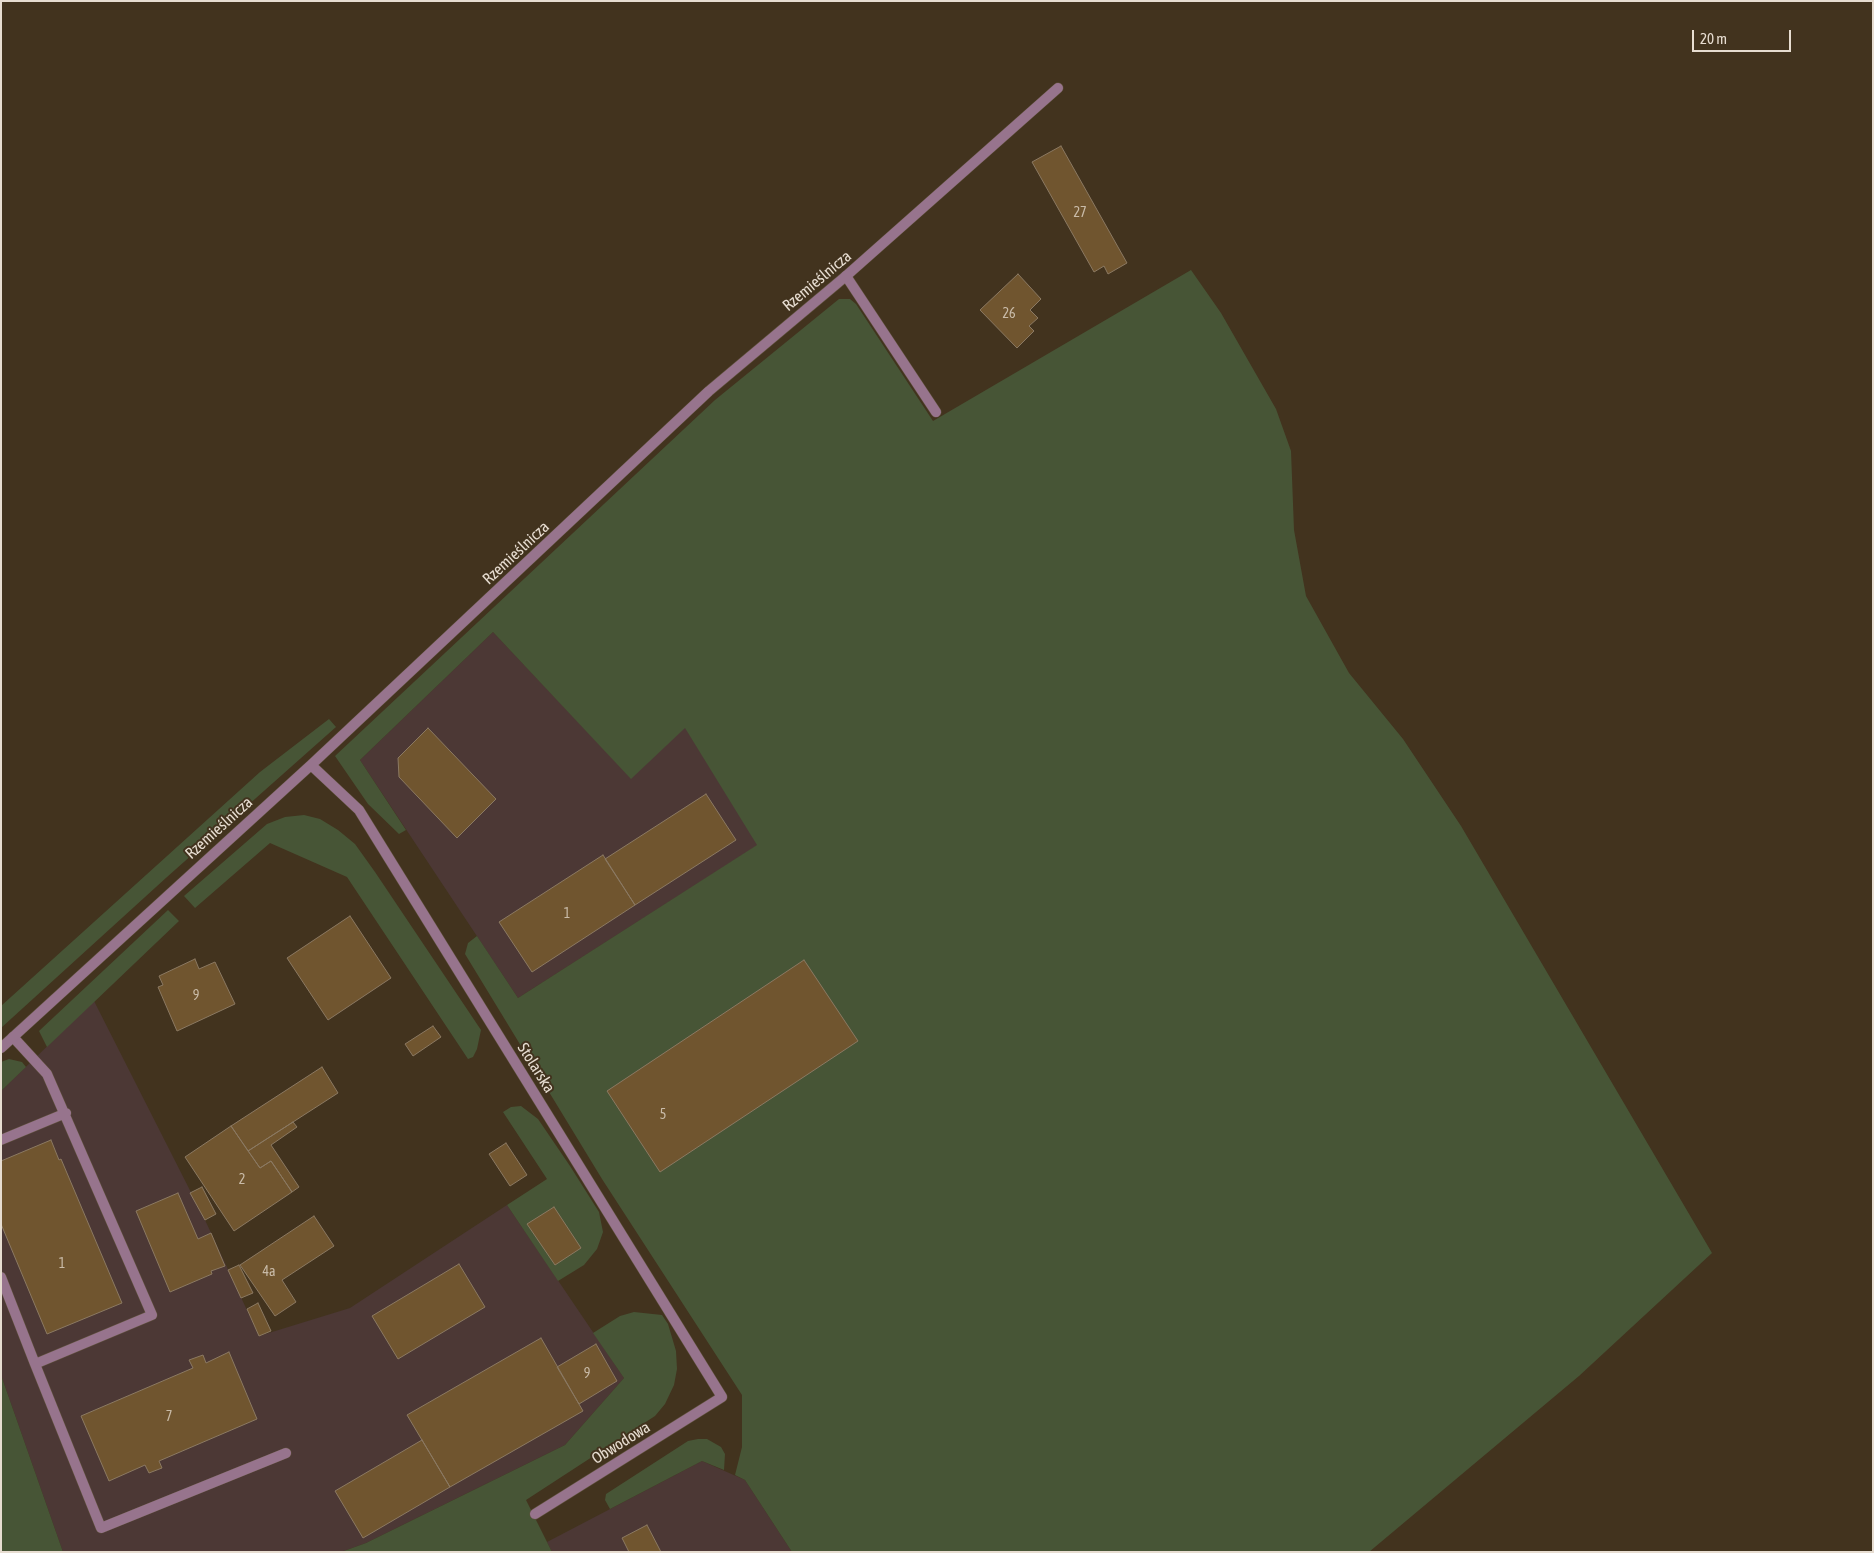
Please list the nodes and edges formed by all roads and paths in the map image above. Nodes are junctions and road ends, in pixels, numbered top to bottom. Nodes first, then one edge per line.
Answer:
1 (1058, 88) dead end
2 (846, 276) junction
3 (936, 412) dead end
4 (311, 765) junction
5 (13, 1037) junction
6 (1, 1048) edge
7 (66, 1113) junction
8 (1, 1140) edge
9 (1, 1277) edge
10 (35, 1364) junction
11 (722, 1397) joint
12 (286, 1453) dead end
13 (535, 1514) dead end

1 - 2 street, Rzemieślnicza
2 - 3 street
2 - 4 street, Rzemieślnicza
4 - 5 street, Rzemieślnicza
4 - 11 street, Stolarska
5 - 6 street, Rzemieślnicza
5 - 7 street
7 - 8 street
7 - 10 street
9 - 10 street
10 - 12 street
11 - 13 street, Obwodowa

